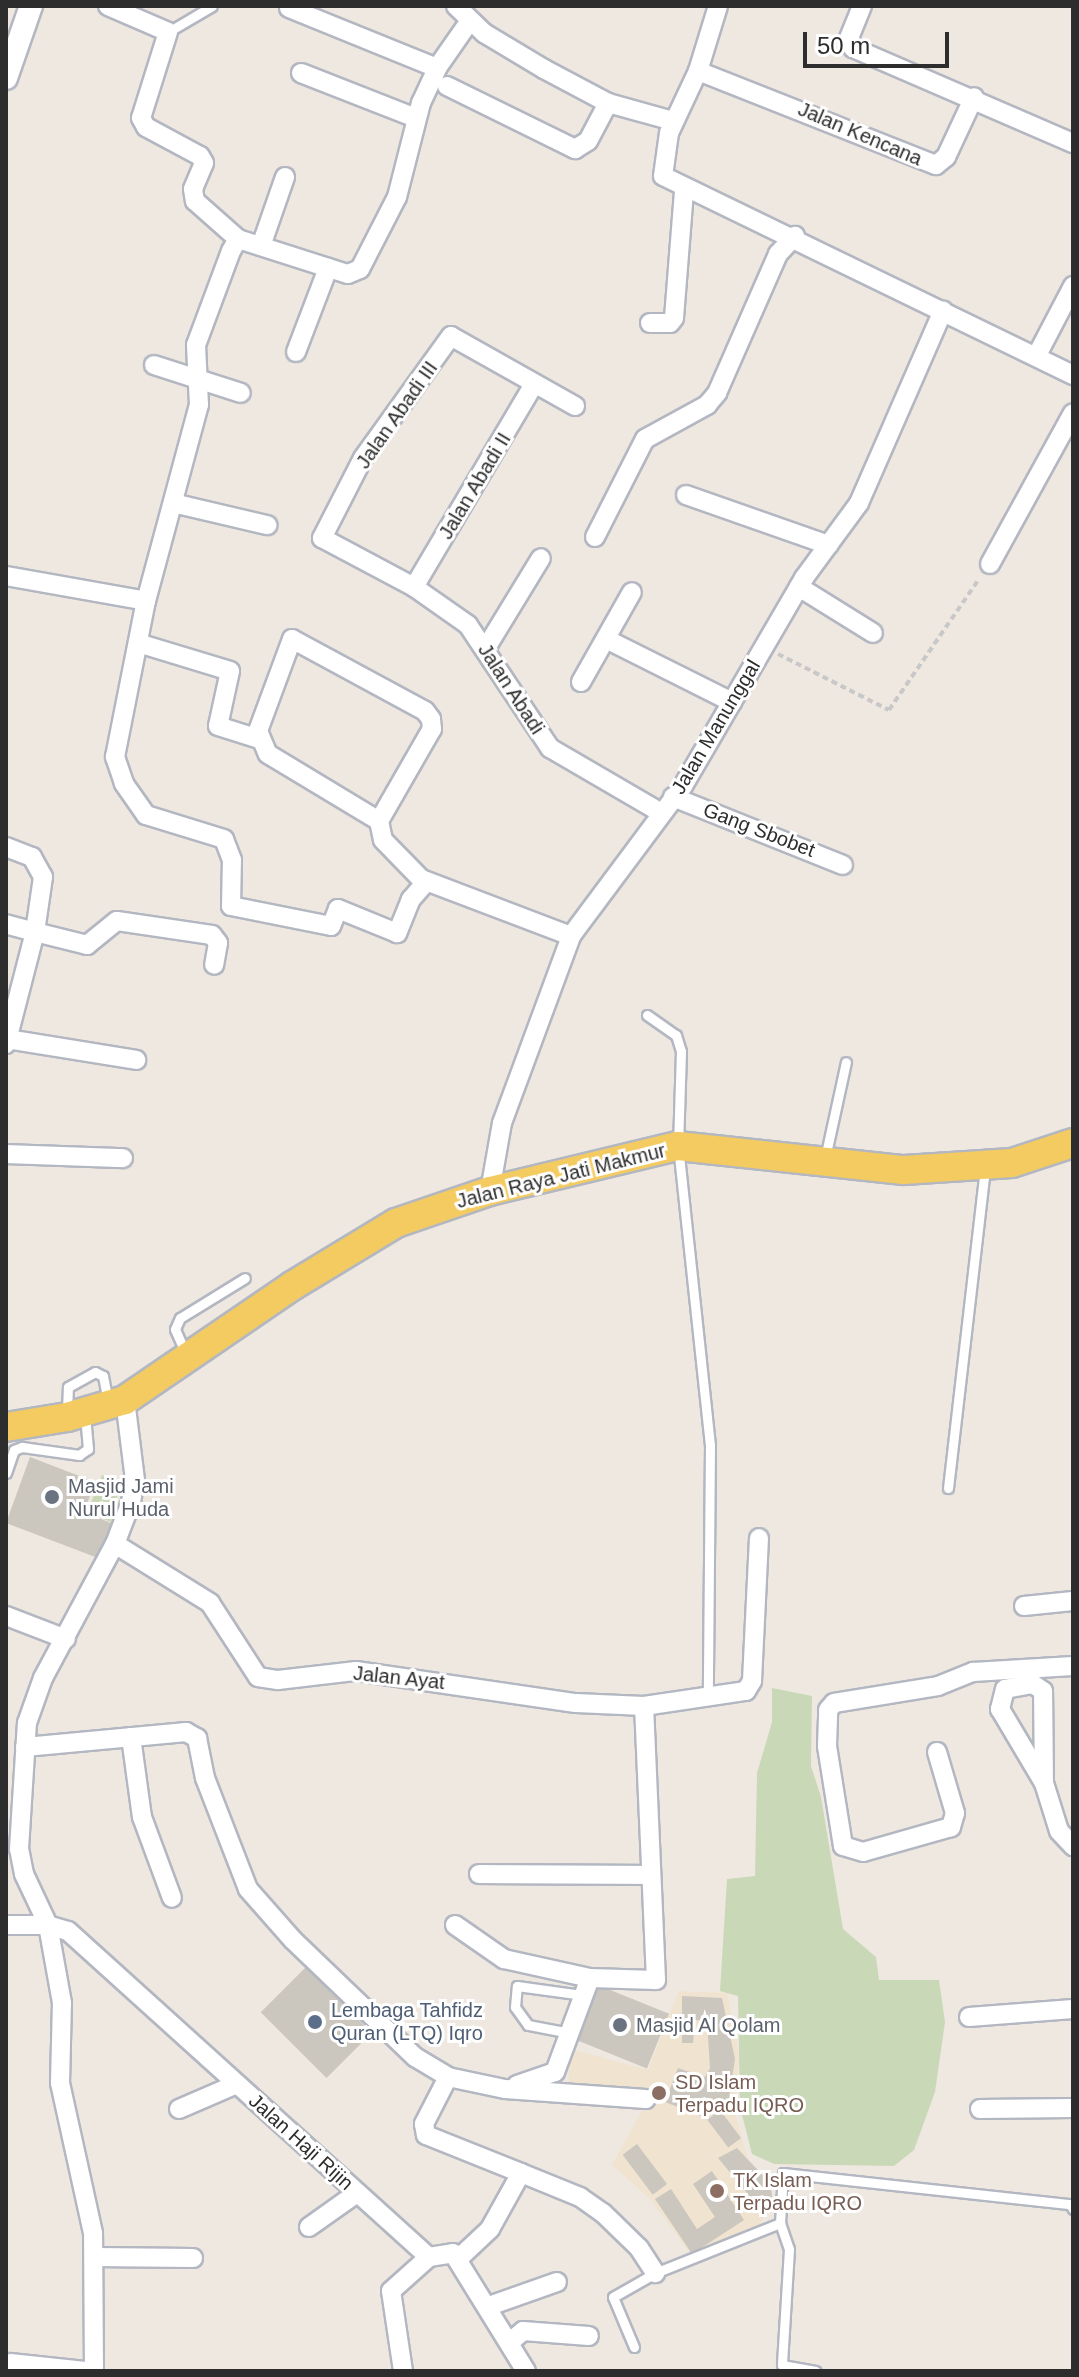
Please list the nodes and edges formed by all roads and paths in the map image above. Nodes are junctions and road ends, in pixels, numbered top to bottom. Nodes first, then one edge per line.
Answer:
1 (31, 6) edge
2 (108, 6) edge
3 (212, 6) edge
4 (456, 6) edge
5 (718, 6) edge
6 (862, 6) edge
7 (289, 8) dead end
8 (469, 22) junction
9 (168, 32) junction
10 (437, 68) junction
11 (698, 71) junction
12 (301, 73) dead end
13 (6, 78) edge
14 (447, 86) dead end
15 (974, 97) junction
16 (608, 103) junction
17 (416, 118) junction
18 (673, 121) junction
19 (1073, 143) edge
20 (285, 177) dead end
21 (684, 190) junction
22 (795, 236) junction
23 (238, 239) junction
24 (261, 246) junction
25 (328, 268) junction
26 (1073, 286) edge
27 (943, 311) junction
28 (650, 323) dead end
29 (296, 352) dead end
30 (1037, 355) junction
31 (154, 365) dead end
32 (1073, 375) edge
33 (198, 378) junction
34 (534, 384) junction
35 (241, 393) dead end
36 (575, 406) dead end
37 (1073, 413) edge
38 (686, 495) dead end
39 (173, 503) junction
40 (267, 525) dead end
41 (595, 537) dead end
42 (322, 538) joint
43 (829, 545) junction
44 (541, 558) dead end
45 (990, 564) joint
46 (6, 576) edge
47 (414, 587) junction
48 (799, 587) junction
49 (632, 592) dead end
50 (146, 601) junction
51 (873, 633) dead end
52 (606, 639) junction
53 (138, 643) junction
54 (764, 647) junction
55 (486, 648) junction
56 (581, 682) dead end
57 (732, 702) junction
58 (259, 739) junction
59 (673, 797) junction
60 (660, 812) junction
61 (379, 821) junction
62 (6, 847) edge
63 (843, 865) dead end
64 (426, 882) junction
65 (6, 924) edge
66 (35, 932) junction
67 (571, 936) junction
68 (214, 965) dead end
69 (647, 1015) dead end
70 (7, 1042) edge
71 (136, 1060) dead end
72 (846, 1062) dead end
73 (1073, 1143) edge
74 (678, 1146) junction
75 (6, 1154) edge
76 (123, 1158) dead end
77 (825, 1162) junction
78 (986, 1167) junction
79 (490, 1191) junction
80 (245, 1278) dead end
81 (189, 1360) junction
82 (96, 1409) junction
83 (10, 1438) edge
84 (6, 1473) edge
85 (948, 1488) dead end
86 (759, 1538) dead end
87 (115, 1544) junction
88 (1073, 1601) edge
89 (1024, 1606) dead end
90 (6, 1616) edge
91 (66, 1639) junction
92 (1073, 1666) edge
93 (708, 1699) junction
94 (644, 1706) junction
95 (131, 1737) junction
96 (25, 1747) junction
97 (937, 1752) dead end
98 (1044, 1783) junction
99 (1073, 1846) edge
100 (479, 1874) dead end
101 (649, 1875) junction
102 (172, 1898) dead end
103 (6, 1925) edge
104 (48, 1925) junction
105 (455, 1925) dead end
106 (587, 1986) junction
107 (1073, 2009) edge
108 (969, 2017) dead end
109 (570, 2033) junction
110 (448, 2077) junction
111 (237, 2084) junction
112 (505, 2089) junction
113 (646, 2099) dead end
114 (1073, 2108) edge
115 (179, 2109) dead end
116 (980, 2109) dead end
117 (521, 2173) junction
118 (357, 2193) junction
119 (1073, 2209) edge
120 (780, 2223) junction
121 (309, 2227) dead end
122 (94, 2257) junction
123 (429, 2257) junction
124 (193, 2258) dead end
125 (458, 2259) junction
126 (655, 2273) junction
127 (557, 2282) dead end
128 (489, 2306) junction
129 (589, 2336) dead end
130 (510, 2342) junction
131 (634, 2347) dead end
132 (10, 2363) dead end
133 (86, 2371) edge
134 (94, 2371) edge
135 (403, 2371) edge
136 (526, 2371) edge
137 (815, 2371) edge

1 - 13 street
2 - 9 street
3 - 9 lane
4 - 8 street
5 - 11 street
6 - 15 street
7 - 10 street
8 - 10 street
8 - 16 street
9 - 23 street
10 - 17 street
11 - 15 street, Jalan Kencana
11 - 18 street
12 - 17 street
14 - 16 street
15 - 19 street
16 - 18 street
17 - 25 street
18 - 21 street
20 - 24 street
21 - 22 street
21 - 28 street
22 - 27 street
22 - 41 street
23 - 24 street
23 - 33 street
24 - 25 street
25 - 29 street
26 - 30 street
27 - 30 street
27 - 43 street, Jalan Manunggal
30 - 32 street
31 - 33 street
33 - 35 street
33 - 39 street
34 - 36 street
34 - 42 street, Jalan Abadi III
34 - 47 street, Jalan Abadi II
37 - 45 street
38 - 43 street
39 - 40 street
39 - 50 street
42 - 47 street, Jalan Abadi
43 - 48 street, Jalan Manunggal
44 - 55 street
45 - 54 path
46 - 50 street
47 - 55 street, Jalan Abadi
48 - 51 street
48 - 54 street, Jalan Manunggal
49 - 52 street
50 - 53 street
52 - 56 street
52 - 57 street
53 - 58 street
53 - 64 street
54 - 57 street, Jalan Manunggal
55 - 60 street, Jalan Abadi
57 - 59 street, Jalan Manunggal
58 - 61 street
58 - 61 street
59 - 60 street, Jalan Manunggal
59 - 63 street, Gang Sbobet
60 - 67 street, Jalan Manunggal
61 - 64 street
62 - 66 street
64 - 67 street
65 - 66 street
66 - 68 street
66 - 70 street
67 - 79 street, Jalan Manunggal
69 - 74 lane
70 - 71 street
72 - 77 lane
73 - 78 main road, Jalan Raya Jati Makmur
74 - 77 main road, Jalan Raya Jati Makmur
74 - 79 main road, Jalan Raya Jati Makmur
74 - 93 lane
75 - 76 street
77 - 78 main road, Jalan Raya Jati Makmur
78 - 85 lane
79 - 81 main road, Jalan Raya Jati Makmur
80 - 81 lane
81 - 82 main road, Jalan Raya Jati Makmur
82 - 83 main road, Jalan Raya Jati Makmur
82 - 83 lane
82 - 87 street
83 - 84 lane
86 - 93 street, Jalan Ayat
87 - 91 street
87 - 94 street, Jalan Ayat
88 - 89 street
90 - 91 street
91 - 96 street
92 - 97 street
93 - 94 street, Jalan Ayat
94 - 101 street
95 - 96 street
95 - 102 street
95 - 110 street
96 - 104 street
98 - 98 street
98 - 99 street
100 - 101 street
101 - 106 street
103 - 104 street
104 - 111 street, Jalan Haji Rijin
104 - 122 street
105 - 106 street
106 - 109 street
106 - 109 lane
107 - 108 street
109 - 112 street
110 - 112 street
110 - 117 street
111 - 115 street
111 - 118 street, Jalan Haji Rijin
112 - 113 street
114 - 116 street
117 - 125 street
117 - 126 street
118 - 121 street
118 - 123 street, Jalan Haji Rijin
119 - 120 lane
120 - 126 lane
120 - 137 lane
122 - 124 street
122 - 134 street
123 - 125 street
123 - 135 street
125 - 128 street
126 - 131 lane
127 - 128 street
128 - 130 street
129 - 130 street
130 - 136 street
132 - 133 street

